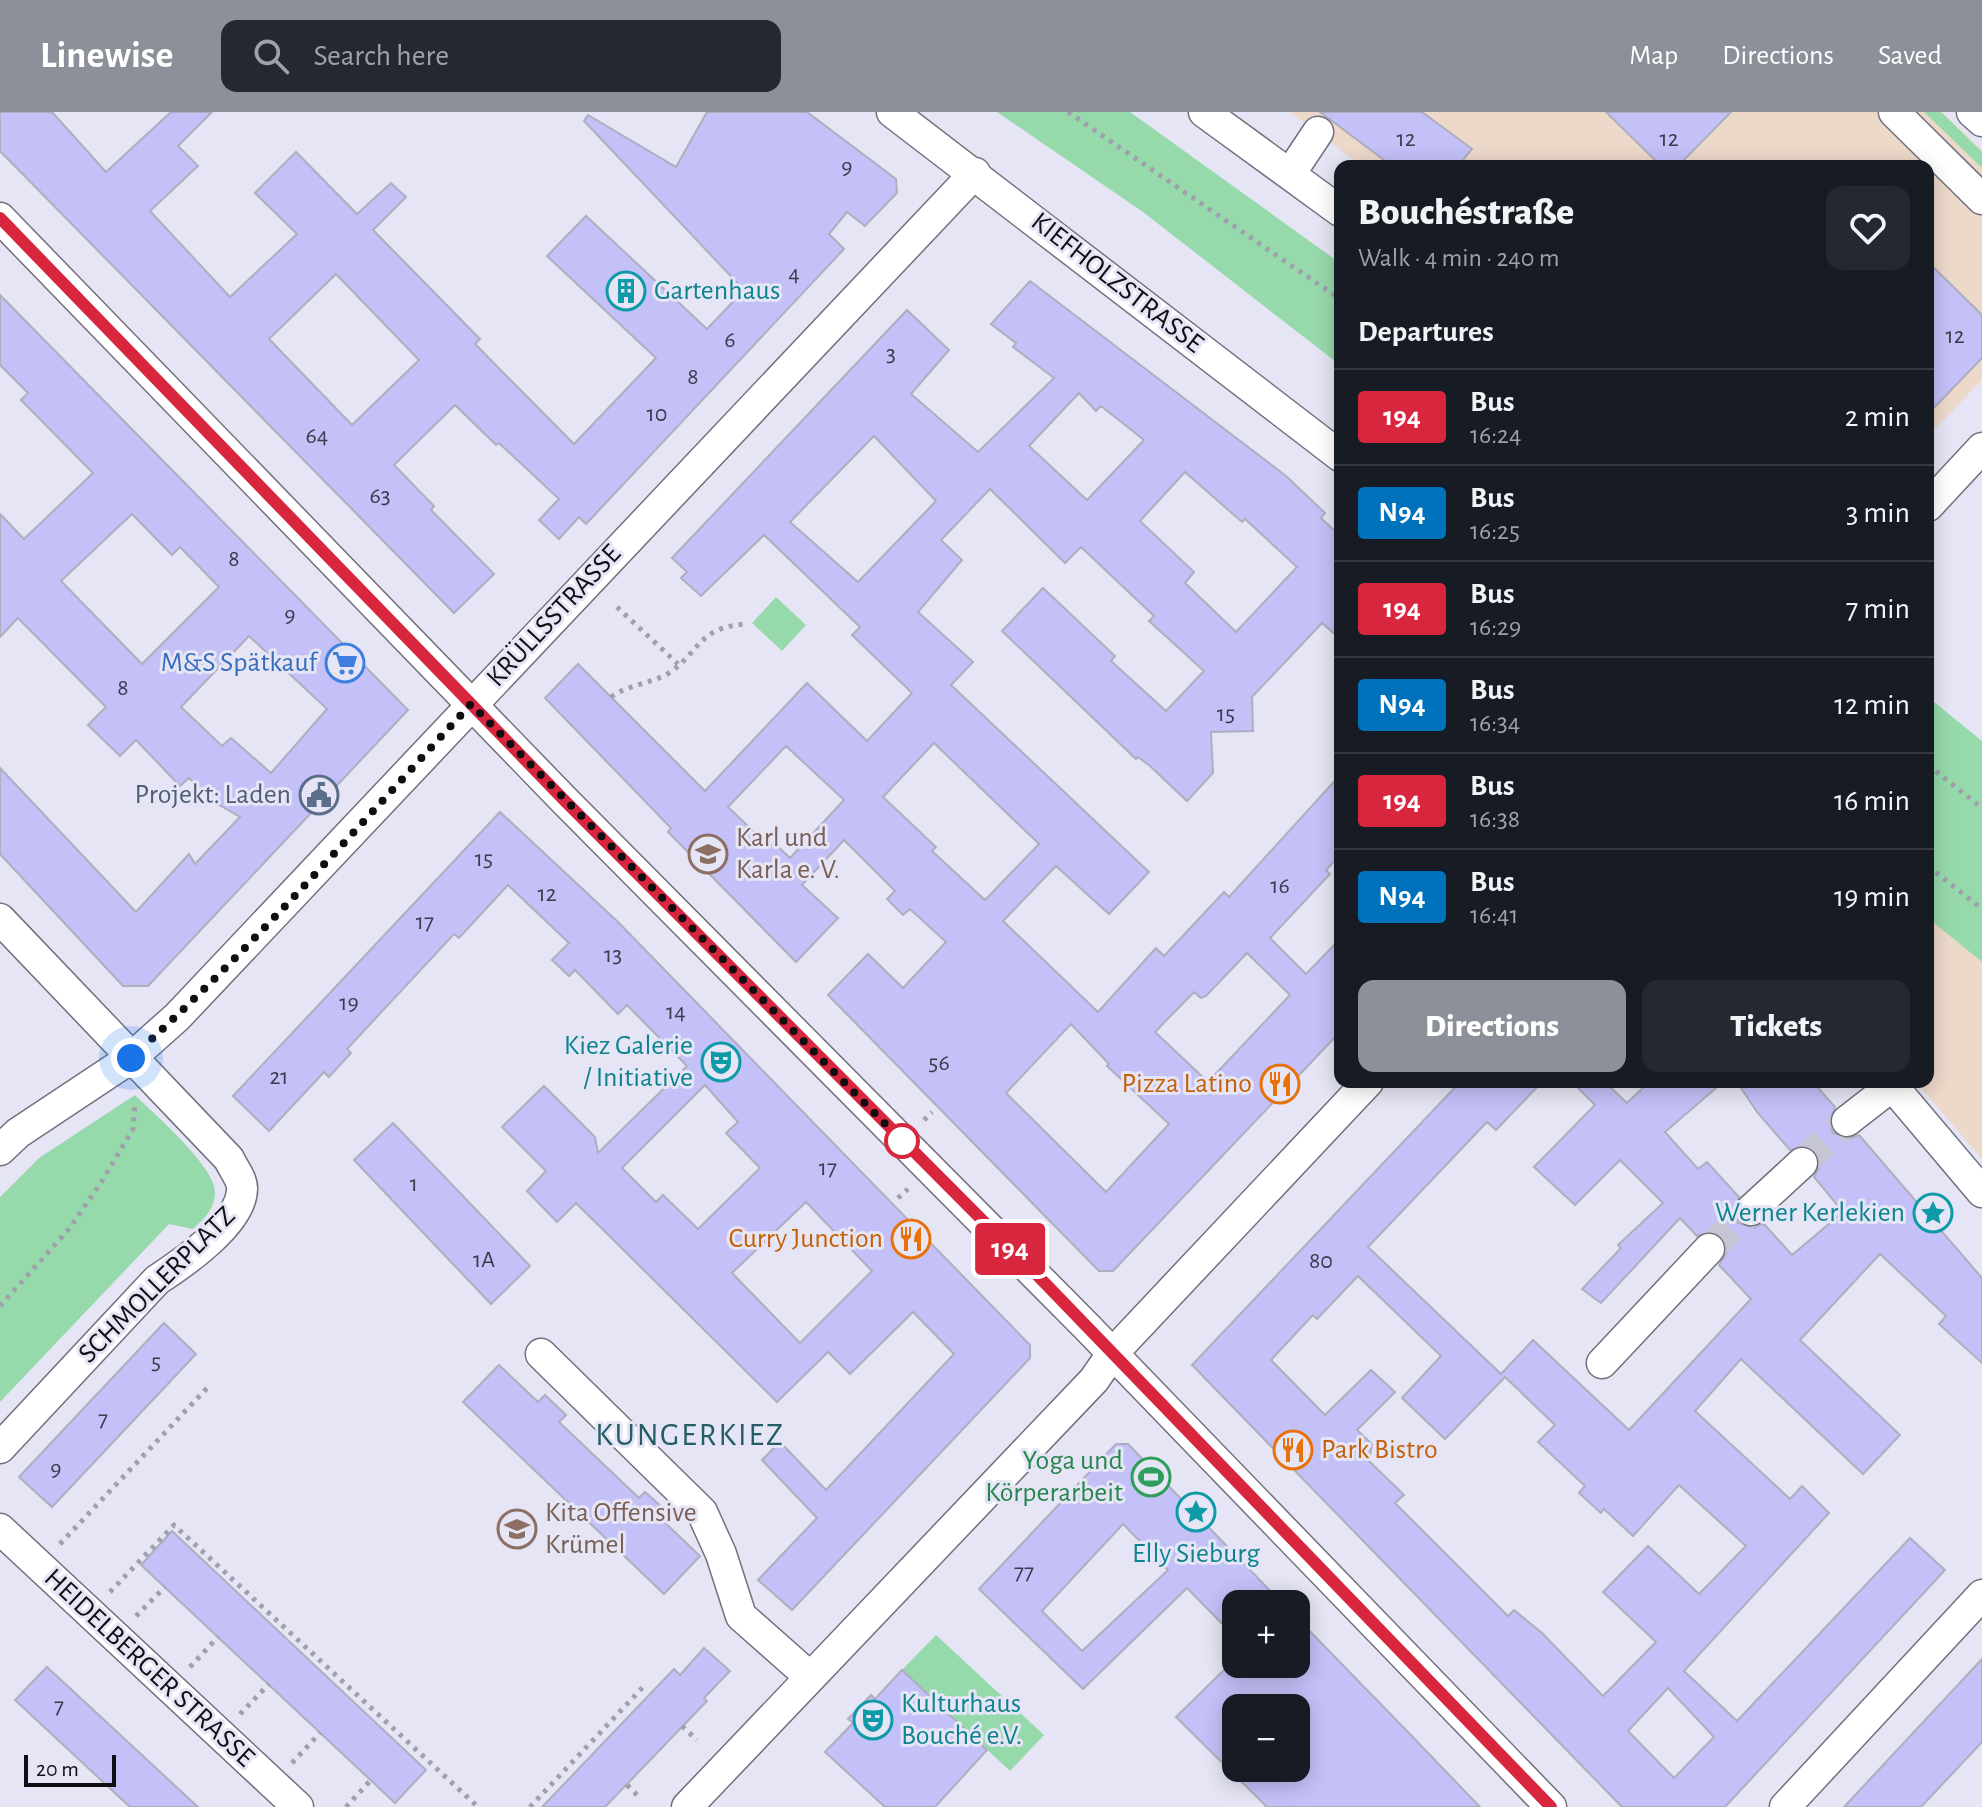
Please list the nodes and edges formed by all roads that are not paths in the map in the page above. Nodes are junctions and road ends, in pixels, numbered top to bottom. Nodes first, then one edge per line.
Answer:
1 (892, 112) edge
2 (1204, 112) edge
3 (1894, 112) edge
4 (1972, 112) edge
5 (1982, 121) edge
6 (1318, 132) dead end
7 (975, 173) junction
8 (1290, 174) junction
9 (1982, 199) edge
10 (1334, 207) edge
11 (0, 218) edge
12 (1982, 448) edge
13 (1334, 451) edge
14 (1934, 500) edge
15 (471, 704) junction
16 (0, 919) edge
17 (131, 1058) junction
18 (1362, 1088) edge
19 (1885, 1088) edge
20 (1893, 1088) edge
21 (1847, 1121) tunnel mouth
22 (0, 1150) edge
23 (1802, 1163) tunnel mouth
24 (1982, 1192) edge
25 (1751, 1210) tunnel mouth
26 (1709, 1249) tunnel mouth
27 (541, 1354) dead end
28 (1112, 1354) junction
29 (1602, 1363) dead end
30 (0, 1448) edge
31 (0, 1529) edge
32 (1982, 1595) edge
33 (810, 1677) junction
34 (298, 1807) edge
35 (687, 1807) edge
36 (1551, 1807) edge
37 (1785, 1807) edge

1 - 7 street, KIEFHOLZSTRASSE
2 - 8 street
3 - 9 street
4 - 5 street
6 - 8 street
7 - 13 street, KIEFHOLZSTRASSE
7 - 15 street, KRÜLLSSTRASSE
8 - 10 street
11 - 15 street
12 - 14 street
15 - 17 street, KRÜLLSSTRASSE
15 - 28 street
16 - 17 street, SCHMOLLERPLATZ
17 - 22 street
17 - 30 street, SCHMOLLERPLATZ
18 - 28 street
19 - 21 street
20 - 24 street
23 - 25 street
26 - 29 street
27 - 33 street
28 - 33 street
28 - 36 street
31 - 34 street, HEIDELBERGER STRASSE
32 - 37 street
33 - 35 street

